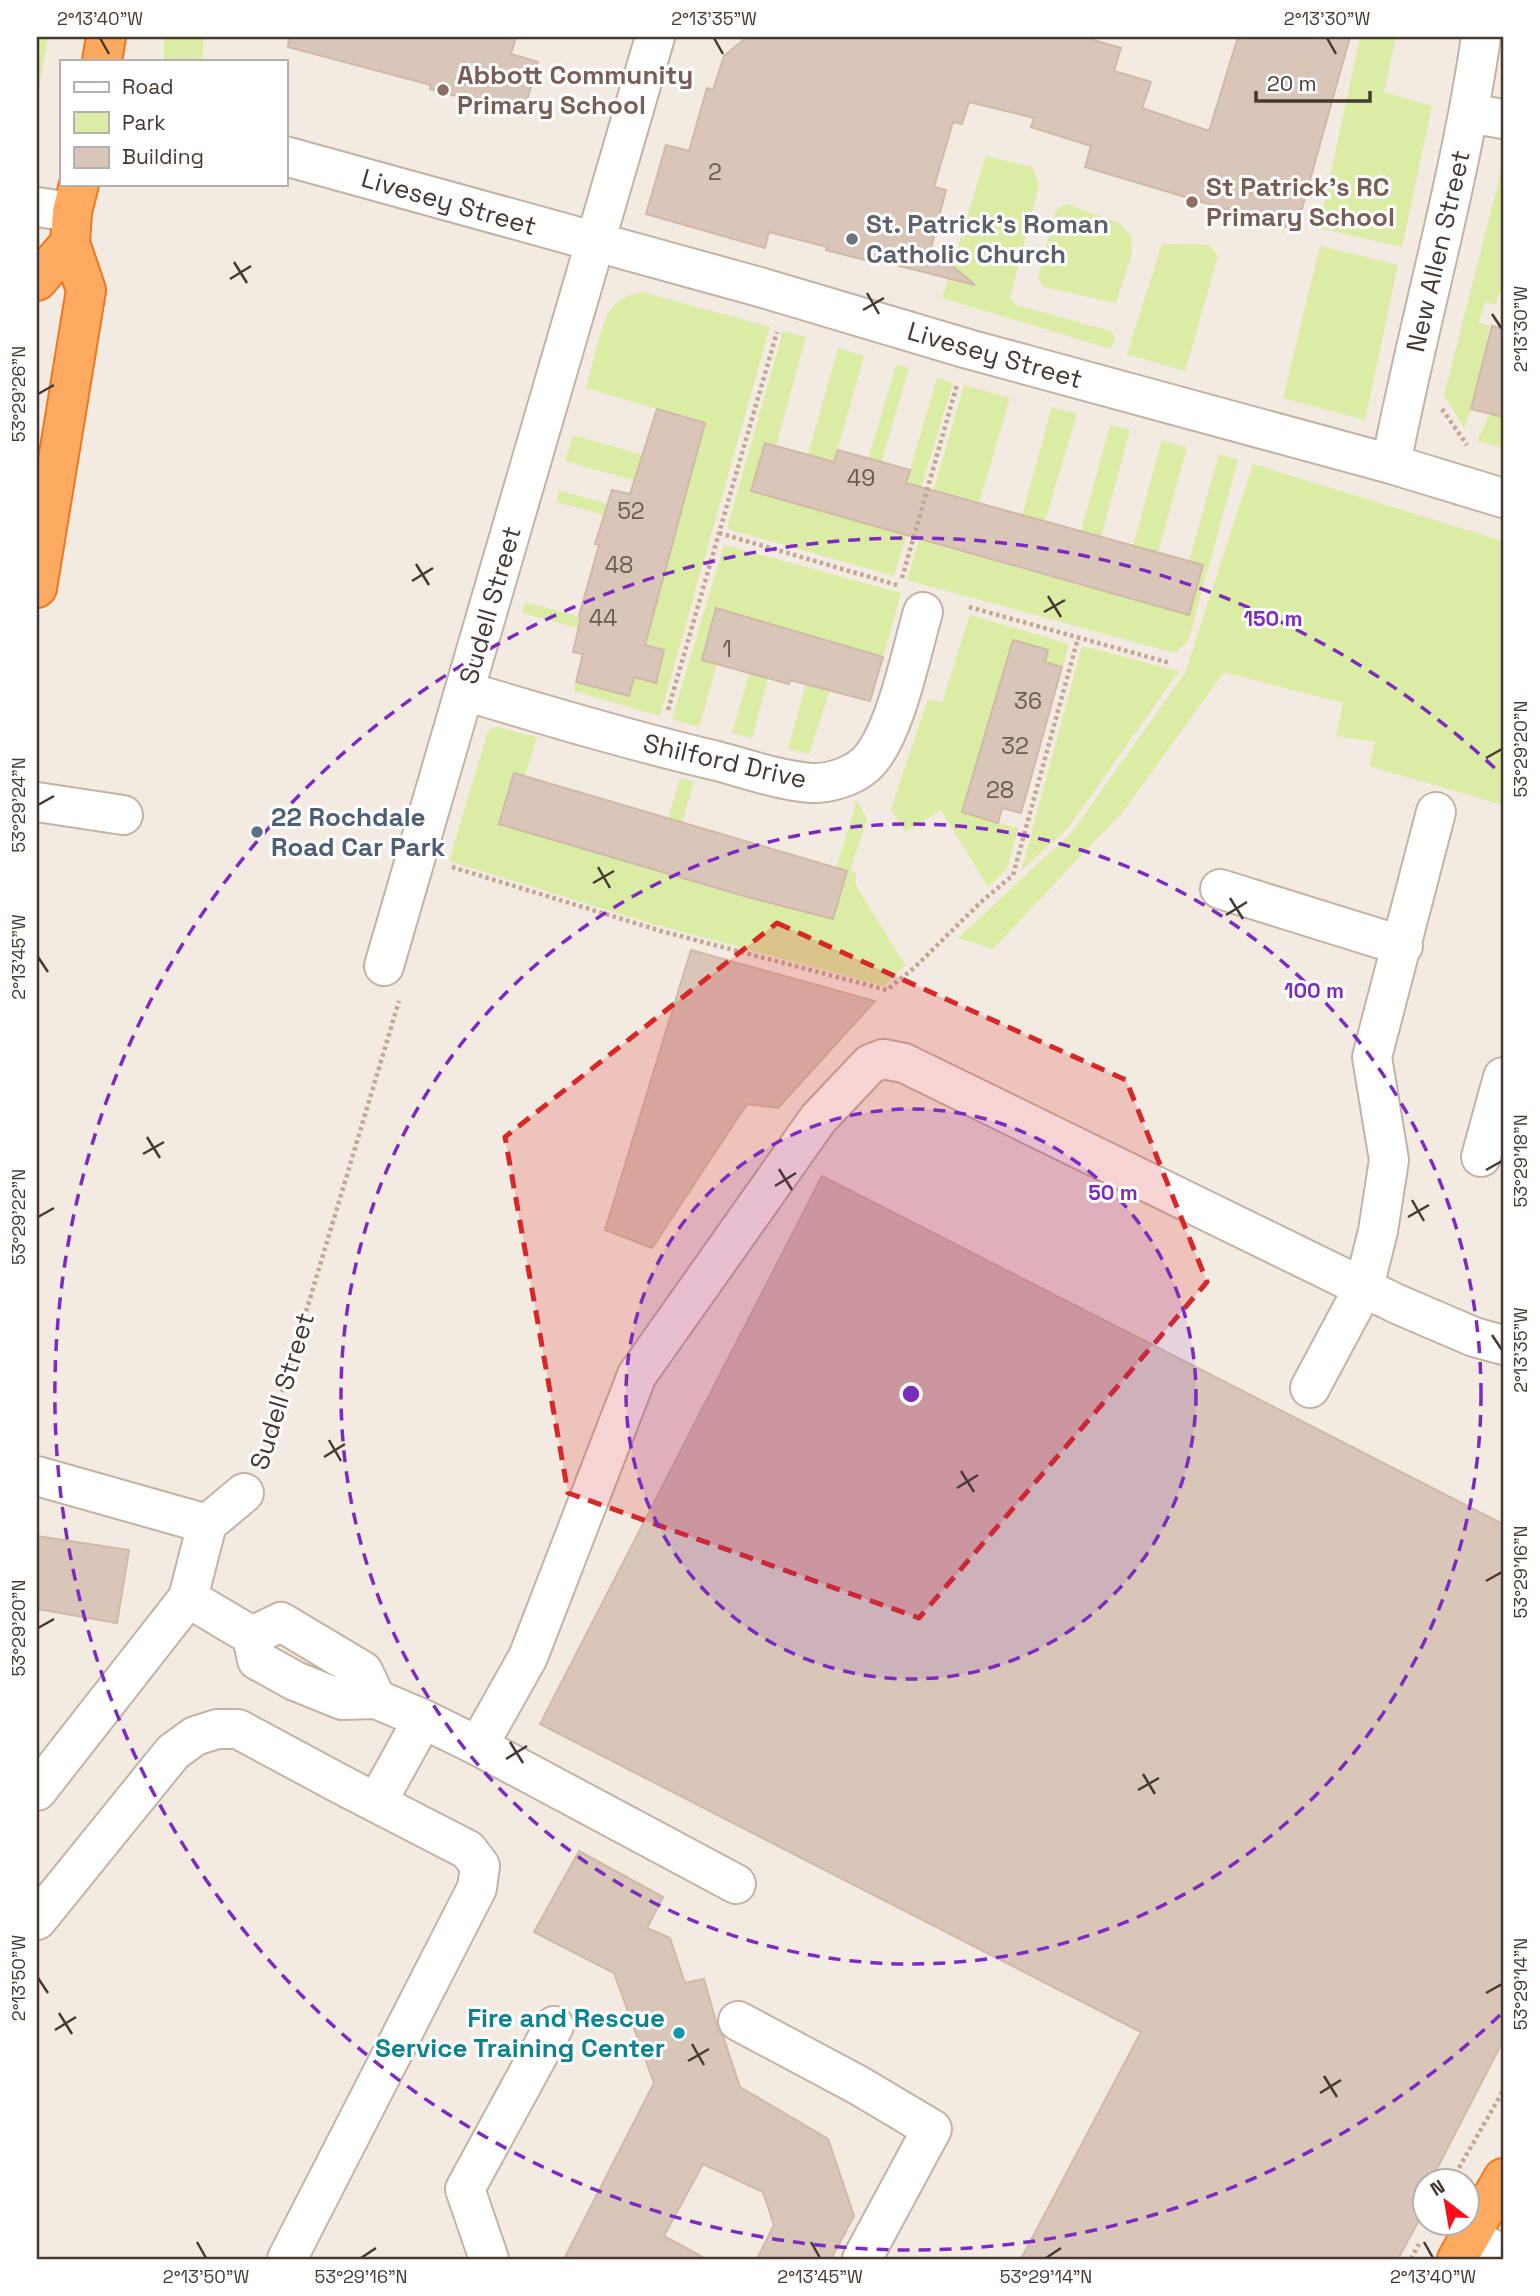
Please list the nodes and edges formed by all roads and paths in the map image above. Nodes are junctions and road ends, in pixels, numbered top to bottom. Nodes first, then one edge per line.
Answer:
1 (106, 37) edge
2 (655, 37) edge
3 (1480, 37) edge
4 (102, 60) edge
5 (1486, 116) edge
6 (287, 157) edge
7 (64, 211) edge
8 (595, 243) junction
9 (37, 281) edge
10 (780, 321) dead end
11 (958, 384) dead end
12 (1435, 400) dead end
13 (1469, 449) dead end
14 (1391, 464) junction
15 (1503, 498) edge
16 (719, 533) junction
17 (37, 588) edge
18 (969, 607) dead end
19 (923, 612) dead end
20 (1078, 638) junction
21 (1170, 663) dead end
22 (465, 691) junction
23 (668, 712) dead end
24 (37, 802) edge
25 (1436, 812) dead end
26 (123, 815) dead end
27 (441, 863) dead end
28 (1220, 889) dead end
29 (1403, 946) junction
30 (392, 981) joint
31 (1503, 1077) edge
32 (1481, 1157) dead end
33 (1364, 1287) junction
34 (1503, 1345) edge
35 (1310, 1388) dead end
36 (37, 1476) edge
37 (244, 1493) joint
38 (207, 1524) junction
39 (188, 1598) junction
40 (423, 1719) junction
41 (478, 1746) junction
42 (37, 1791) edge
43 (377, 1802) junction
44 (736, 1884) dead end
45 (37, 1920) edge
46 (738, 2021) dead end
47 (554, 2026) dead end
48 (1503, 2091) edge
49 (1460, 2166) edge
50 (1503, 2178) edge
51 (1463, 2248) edge
52 (1503, 2255) edge
53 (287, 2259) edge
54 (489, 2259) edge
55 (862, 2259) edge

1 - 4 highway
2 - 8 street, Sudell Street
3 - 5 street, New Allen Street
5 - 14 street, New Allen Street
6 - 8 street, Livesey Street
7 - 9 highway
7 - 17 highway
8 - 14 street, Livesey Street
8 - 22 street, Sudell Street
10 - 16 path
11 - 16 path
12 - 13 path
14 - 15 street, Livesey Street
16 - 23 path
18 - 20 path
19 - 22 street, Shilford Drive
20 - 21 path
20 - 27 path
22 - 30 street, Sudell Street
24 - 26 street
25 - 29 street
28 - 29 street
29 - 33 street
30 - 37 path, Sudell Street
31 - 32 street
33 - 34 street
33 - 35 street
33 - 41 street
36 - 38 street
37 - 38 street, Sudell Street
38 - 39 street
39 - 40 street
39 - 42 street
40 - 41 street
40 - 43 street
41 - 44 street
43 - 45 street
43 - 53 street
46 - 55 street
47 - 54 street
48 - 49 path
50 - 51 highway
51 - 52 street

